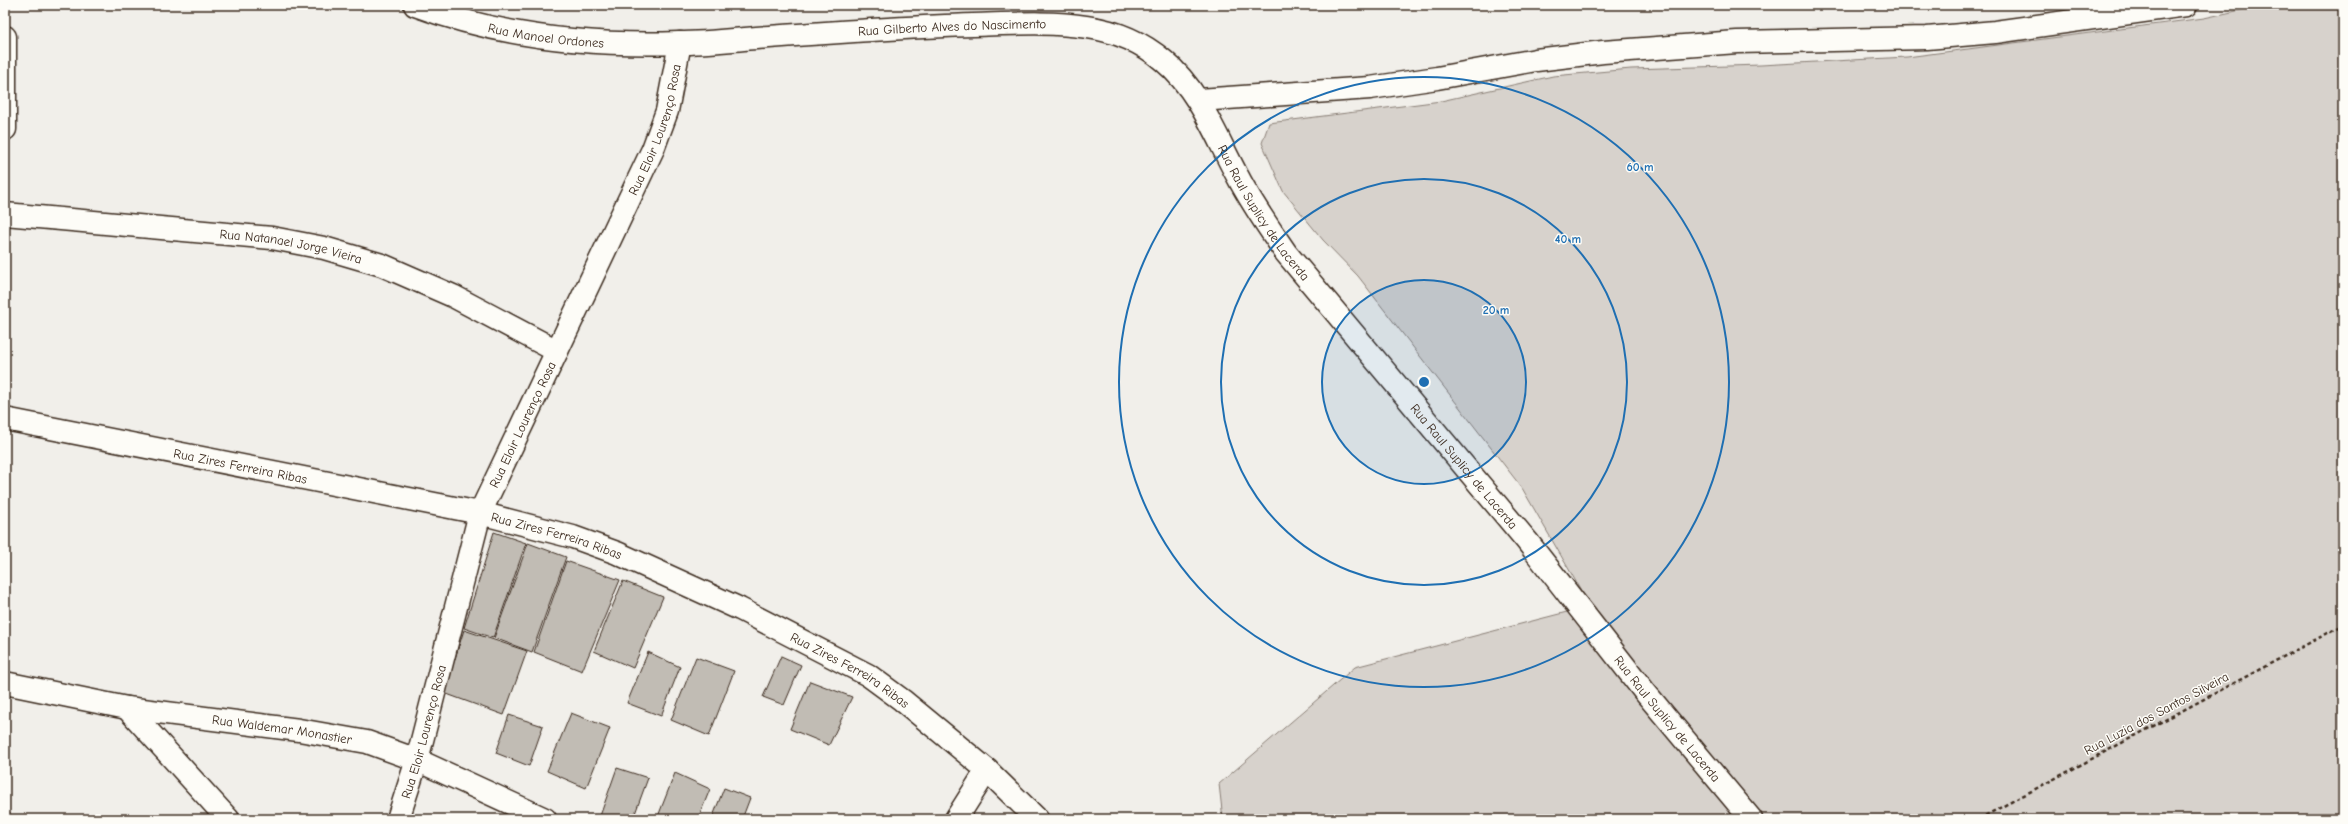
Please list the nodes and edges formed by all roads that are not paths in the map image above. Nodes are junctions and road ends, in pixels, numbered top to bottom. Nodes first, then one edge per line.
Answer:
1 (415, 5) edge
2 (2186, 5) edge
3 (680, 44) junction
4 (5, 49) edge
5 (1199, 100) junction
6 (5, 129) edge
7 (5, 214) edge
8 (557, 351) junction
9 (5, 419) edge
10 (480, 513) junction
11 (5, 683) edge
12 (127, 708) junction
13 (417, 760) junction
14 (987, 770) junction
15 (228, 819) edge
16 (398, 819) edge
17 (545, 819) edge
18 (956, 819) edge
19 (1037, 819) edge
20 (1751, 819) edge

1 - 3 street, Rua Manoel Ordones
2 - 5 street
3 - 5 street, Rua Gilberto Alves do Nascimento
3 - 8 street, Rua Eloir Lourenço Rosa
4 - 6 street
5 - 20 street, Rua Raul Suplicy de Lacerda
7 - 8 street, Rua Natanael Jorge Vieira
8 - 10 street, Rua Eloir Lourenço Rosa
9 - 10 street, Rua Zires Ferreira Ribas
10 - 13 street, Rua Eloir Lourenço Rosa
10 - 14 street, Rua Zires Ferreira Ribas
11 - 12 street, Rua Waldemar Monastier
12 - 13 street, Rua Waldemar Monastier
12 - 15 street
13 - 16 street, Rua Eloir Lourenço Rosa
13 - 17 street, Rua Waldemar Monastier
14 - 18 street
14 - 19 street, Rua Zires Ferreira Ribas

